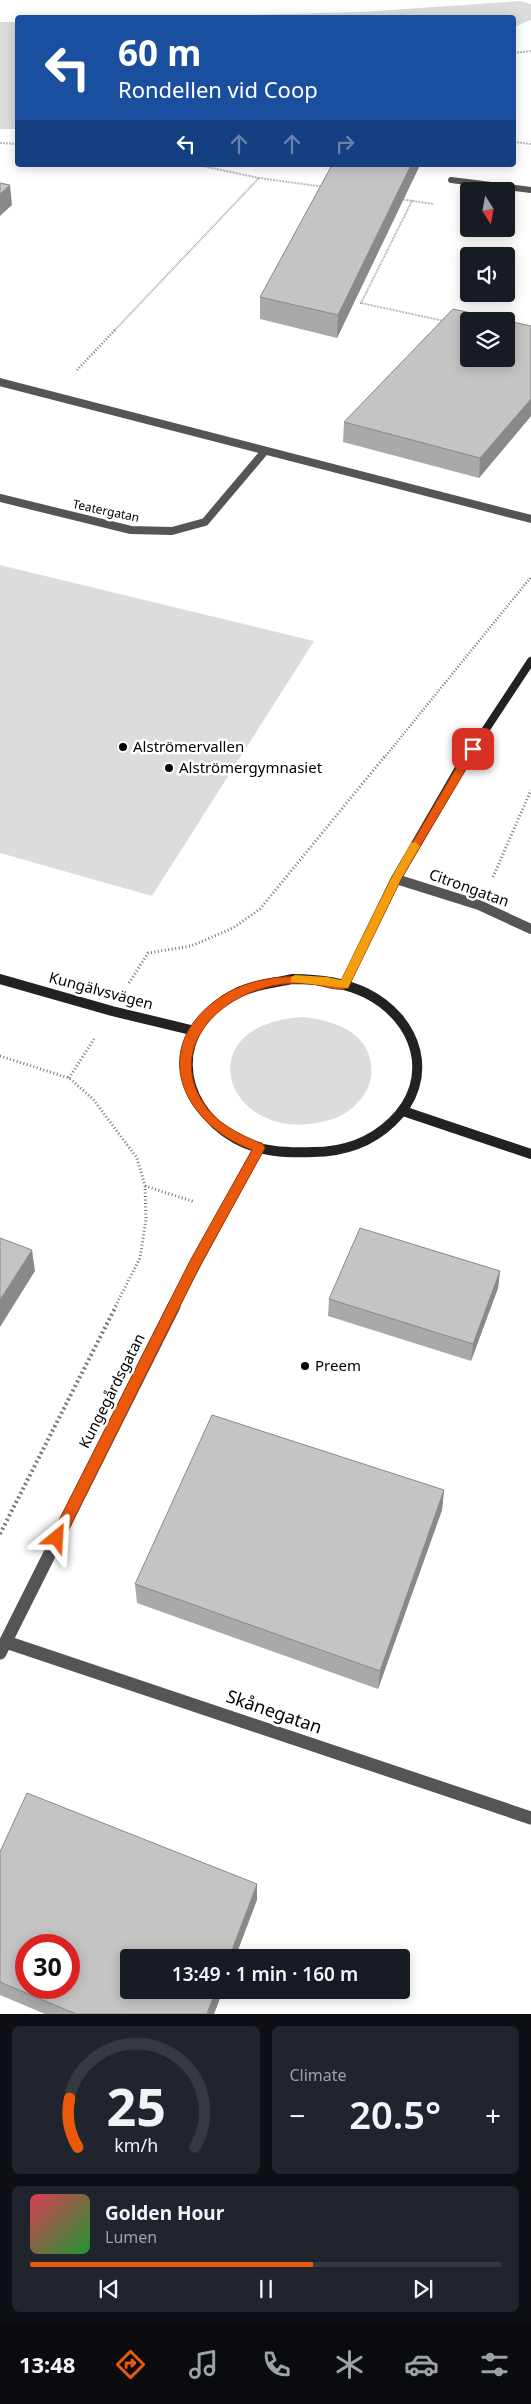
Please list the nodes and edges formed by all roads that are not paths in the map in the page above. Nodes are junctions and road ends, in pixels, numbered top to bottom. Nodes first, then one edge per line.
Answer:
1 (451, 180) dead end
2 (531, 190) edge
3 (0, 382) edge
4 (265, 451) junction
5 (0, 498) edge
6 (531, 519) edge
7 (531, 661) edge
8 (396, 879) junction
9 (531, 929) edge
10 (0, 978) edge
11 (344, 985) junction
12 (195, 1031) junction
13 (403, 1111) junction
14 (259, 1148) junction
15 (531, 1154) edge
16 (3, 1647) edge
17 (531, 1818) edge

1 - 2 street
3 - 4 street
4 - 5 street, Teatergatan
4 - 6 street
7 - 8 main road
8 - 9 street, Citrongatan
8 - 11 main road
10 - 12 main road, Kungälvsvägen
11 - 12 main road
11 - 13 main road
12 - 14 main road
13 - 14 main road
13 - 15 main road
14 - 16 street, Kungegårdsgatan
16 - 17 street, Skånegatan

